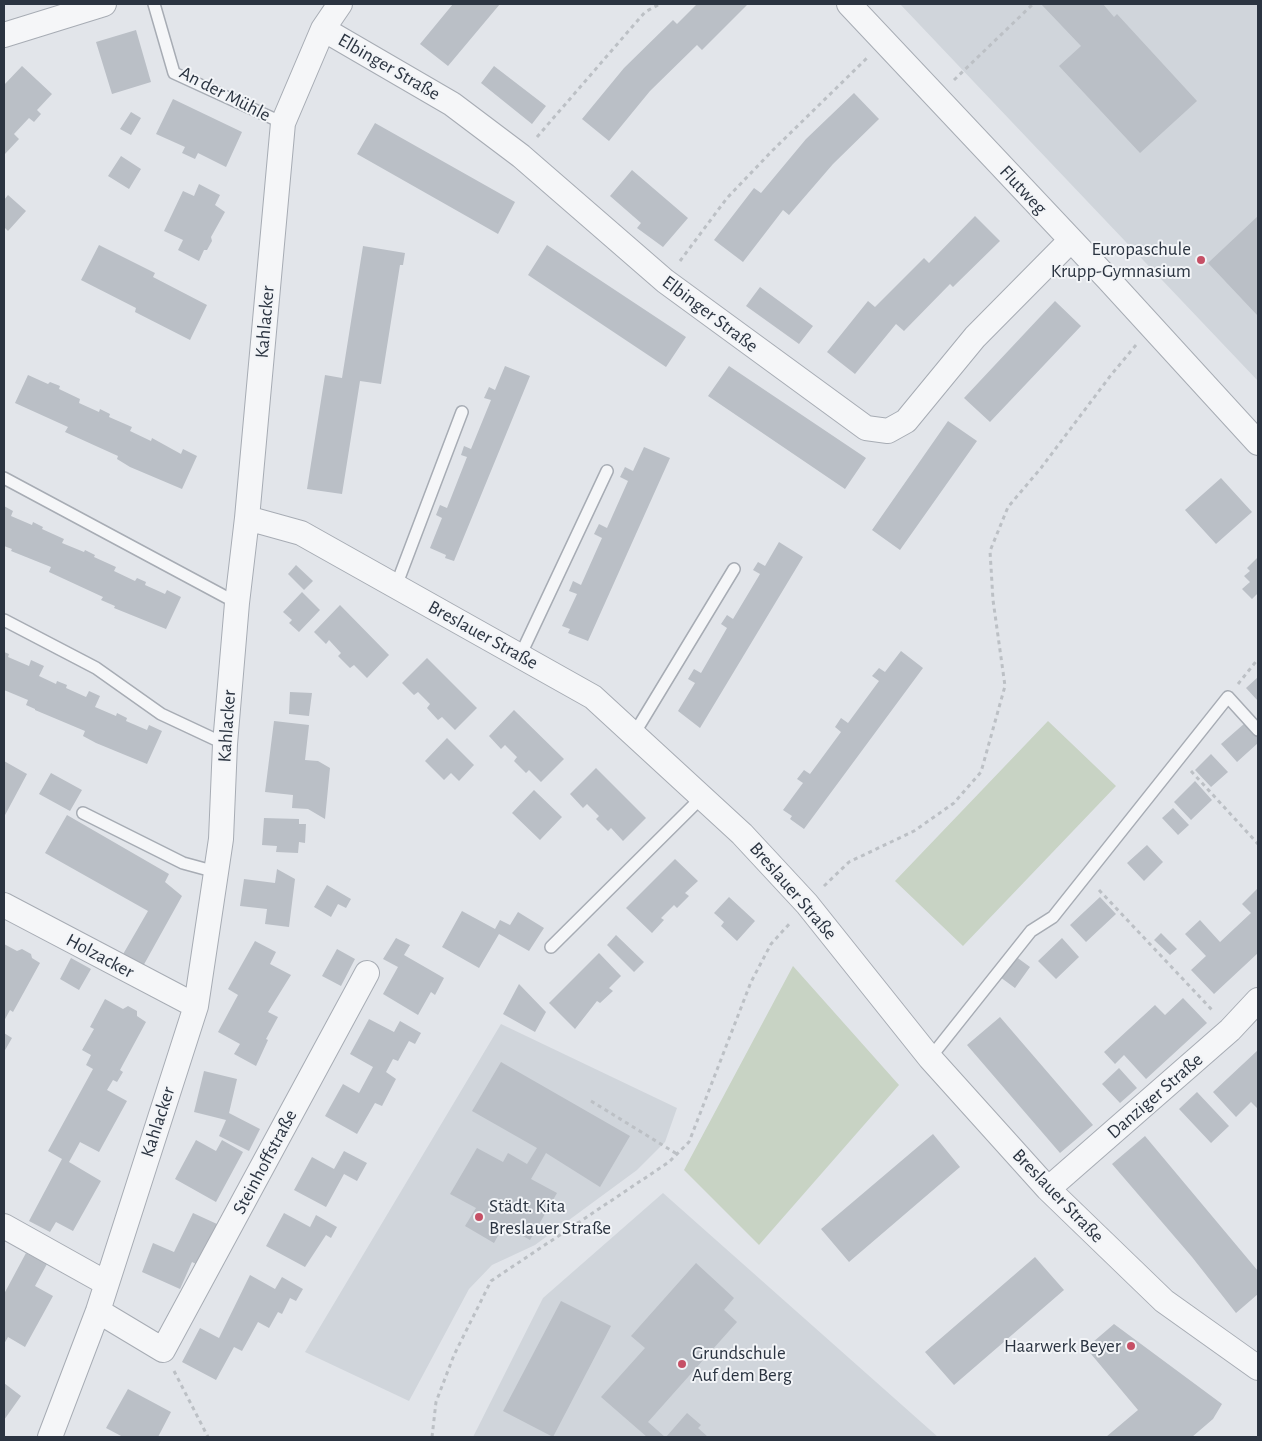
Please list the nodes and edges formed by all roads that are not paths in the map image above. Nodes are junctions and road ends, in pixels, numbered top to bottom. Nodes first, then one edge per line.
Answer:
1 (104, 4) edge
2 (154, 4) edge
3 (340, 4) edge
4 (848, 4) edge
5 (323, 29) junction
6 (4, 35) edge
7 (283, 123) junction
8 (1071, 240) junction
9 (462, 412) dead end
10 (1258, 443) edge
11 (607, 472) dead end
12 (4, 478) edge
13 (247, 518) junction
14 (734, 569) dead end
15 (396, 586) junction
16 (237, 603) junction
17 (4, 620) edge
18 (520, 656) junction
19 (1258, 730) edge
20 (634, 734) junction
21 (225, 744) junction
22 (702, 797) junction
23 (84, 813) dead end
24 (216, 872) junction
25 (4, 905) edge
26 (551, 947) dead end
27 (367, 973) dead end
28 (1258, 1000) edge
29 (196, 1006) junction
30 (930, 1058) junction
31 (1048, 1189) junction
32 (4, 1226) edge
33 (106, 1284) junction
34 (98, 1312) junction
35 (1258, 1368) edge
36 (50, 1437) edge

1 - 6 street
2 - 7 lane, An der Mühle
3 - 5 street, Kahlacker
4 - 8 street, Flutweg
5 - 7 street, Kahlacker
5 - 8 street, Elbinger Straße
7 - 13 street, Kahlacker
8 - 10 street, Flutweg
9 - 15 lane
11 - 18 lane
12 - 16 lane
13 - 15 street, Breslauer Straße
13 - 16 street, Kahlacker
14 - 20 lane
15 - 18 street, Breslauer Straße
16 - 21 street, Kahlacker
17 - 21 lane
18 - 20 street, Breslauer Straße
19 - 30 lane
20 - 22 street, Breslauer Straße
21 - 24 street, Kahlacker
22 - 26 lane
22 - 30 street, Breslauer Straße
23 - 24 lane
24 - 29 street, Kahlacker
25 - 29 street, Holzacker
27 - 34 street, Steinhoffstraße
28 - 31 street, Danziger Straße
29 - 33 street, Kahlacker
30 - 31 street, Breslauer Straße
31 - 35 street, Breslauer Straße
32 - 33 street
33 - 34 street, Kahlacker
34 - 36 street, Kahlacker

